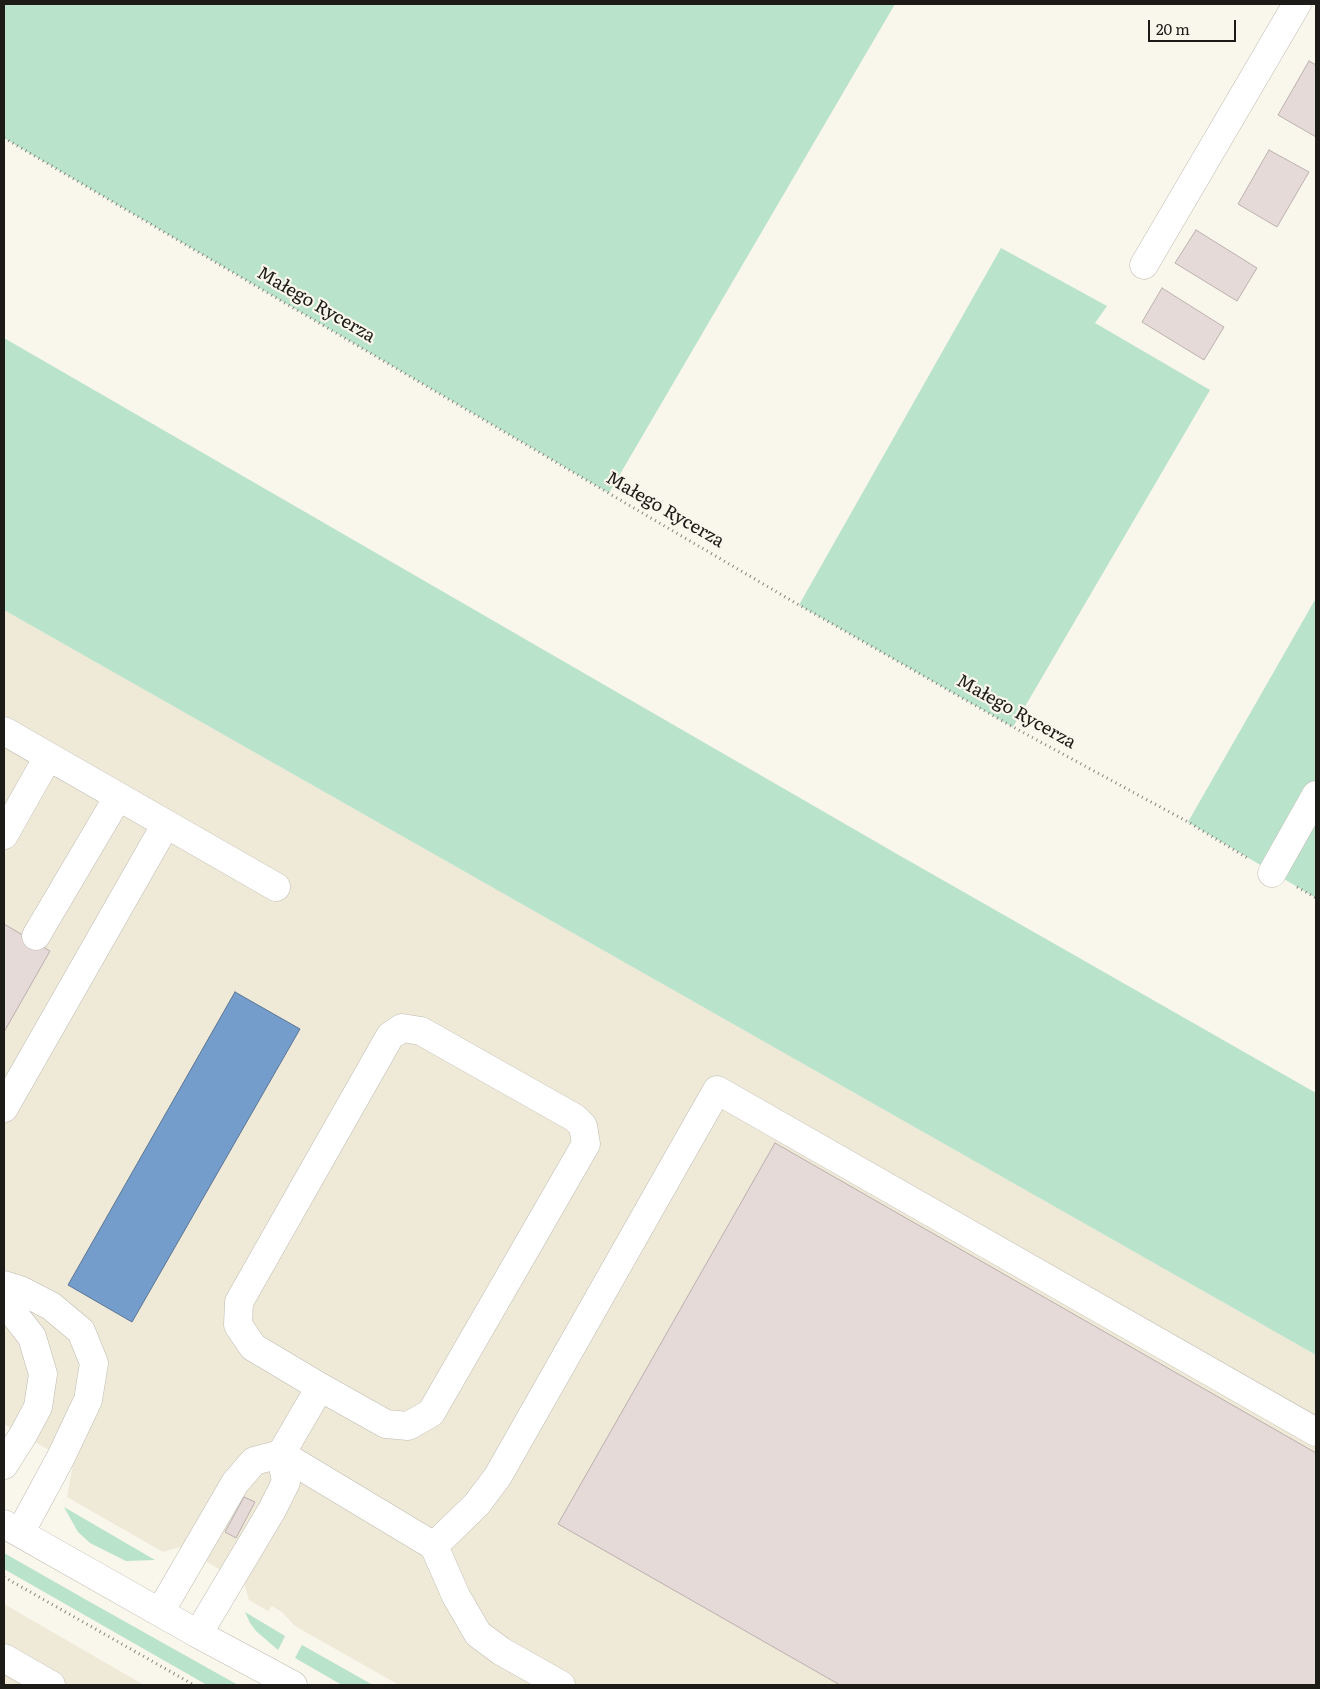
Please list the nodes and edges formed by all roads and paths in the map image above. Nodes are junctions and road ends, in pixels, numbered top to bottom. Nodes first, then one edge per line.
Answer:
1 (1296, 4) edge
2 (4, 138) edge
3 (1144, 265) dead end
4 (4, 731) edge
5 (48, 757) junction
6 (1316, 795) edge
7 (118, 797) junction
8 (166, 824) junction
9 (4, 835) edge
10 (1272, 873) junction
11 (276, 886) dead end
12 (1316, 898) edge
13 (36, 936) dead end
14 (4, 1108) edge
15 (4, 1285) edge
16 (4, 1301) edge
17 (320, 1387) junction
18 (1316, 1432) edge
19 (281, 1454) junction
20 (4, 1465) edge
21 (12, 1529) edge
22 (434, 1546) junction
23 (4, 1577) edge
24 (160, 1612) junction
25 (198, 1634) junction
26 (4, 1658) edge
27 (51, 1685) edge
28 (194, 1685) edge
29 (293, 1685) edge
30 (561, 1685) edge

1 - 3 street
2 - 10 path, Małego Rycerza
4 - 5 street
5 - 7 street
5 - 9 street
6 - 10 street
7 - 8 street
7 - 13 street
8 - 11 street
8 - 14 street
10 - 12 path, Małego Rycerza
15 - 21 street
16 - 20 street
17 - 17 street
17 - 19 street
18 - 22 street
19 - 22 street
19 - 24 street
19 - 25 street
21 - 24 street
22 - 30 street
23 - 28 path
24 - 25 street
25 - 29 street
26 - 27 street

